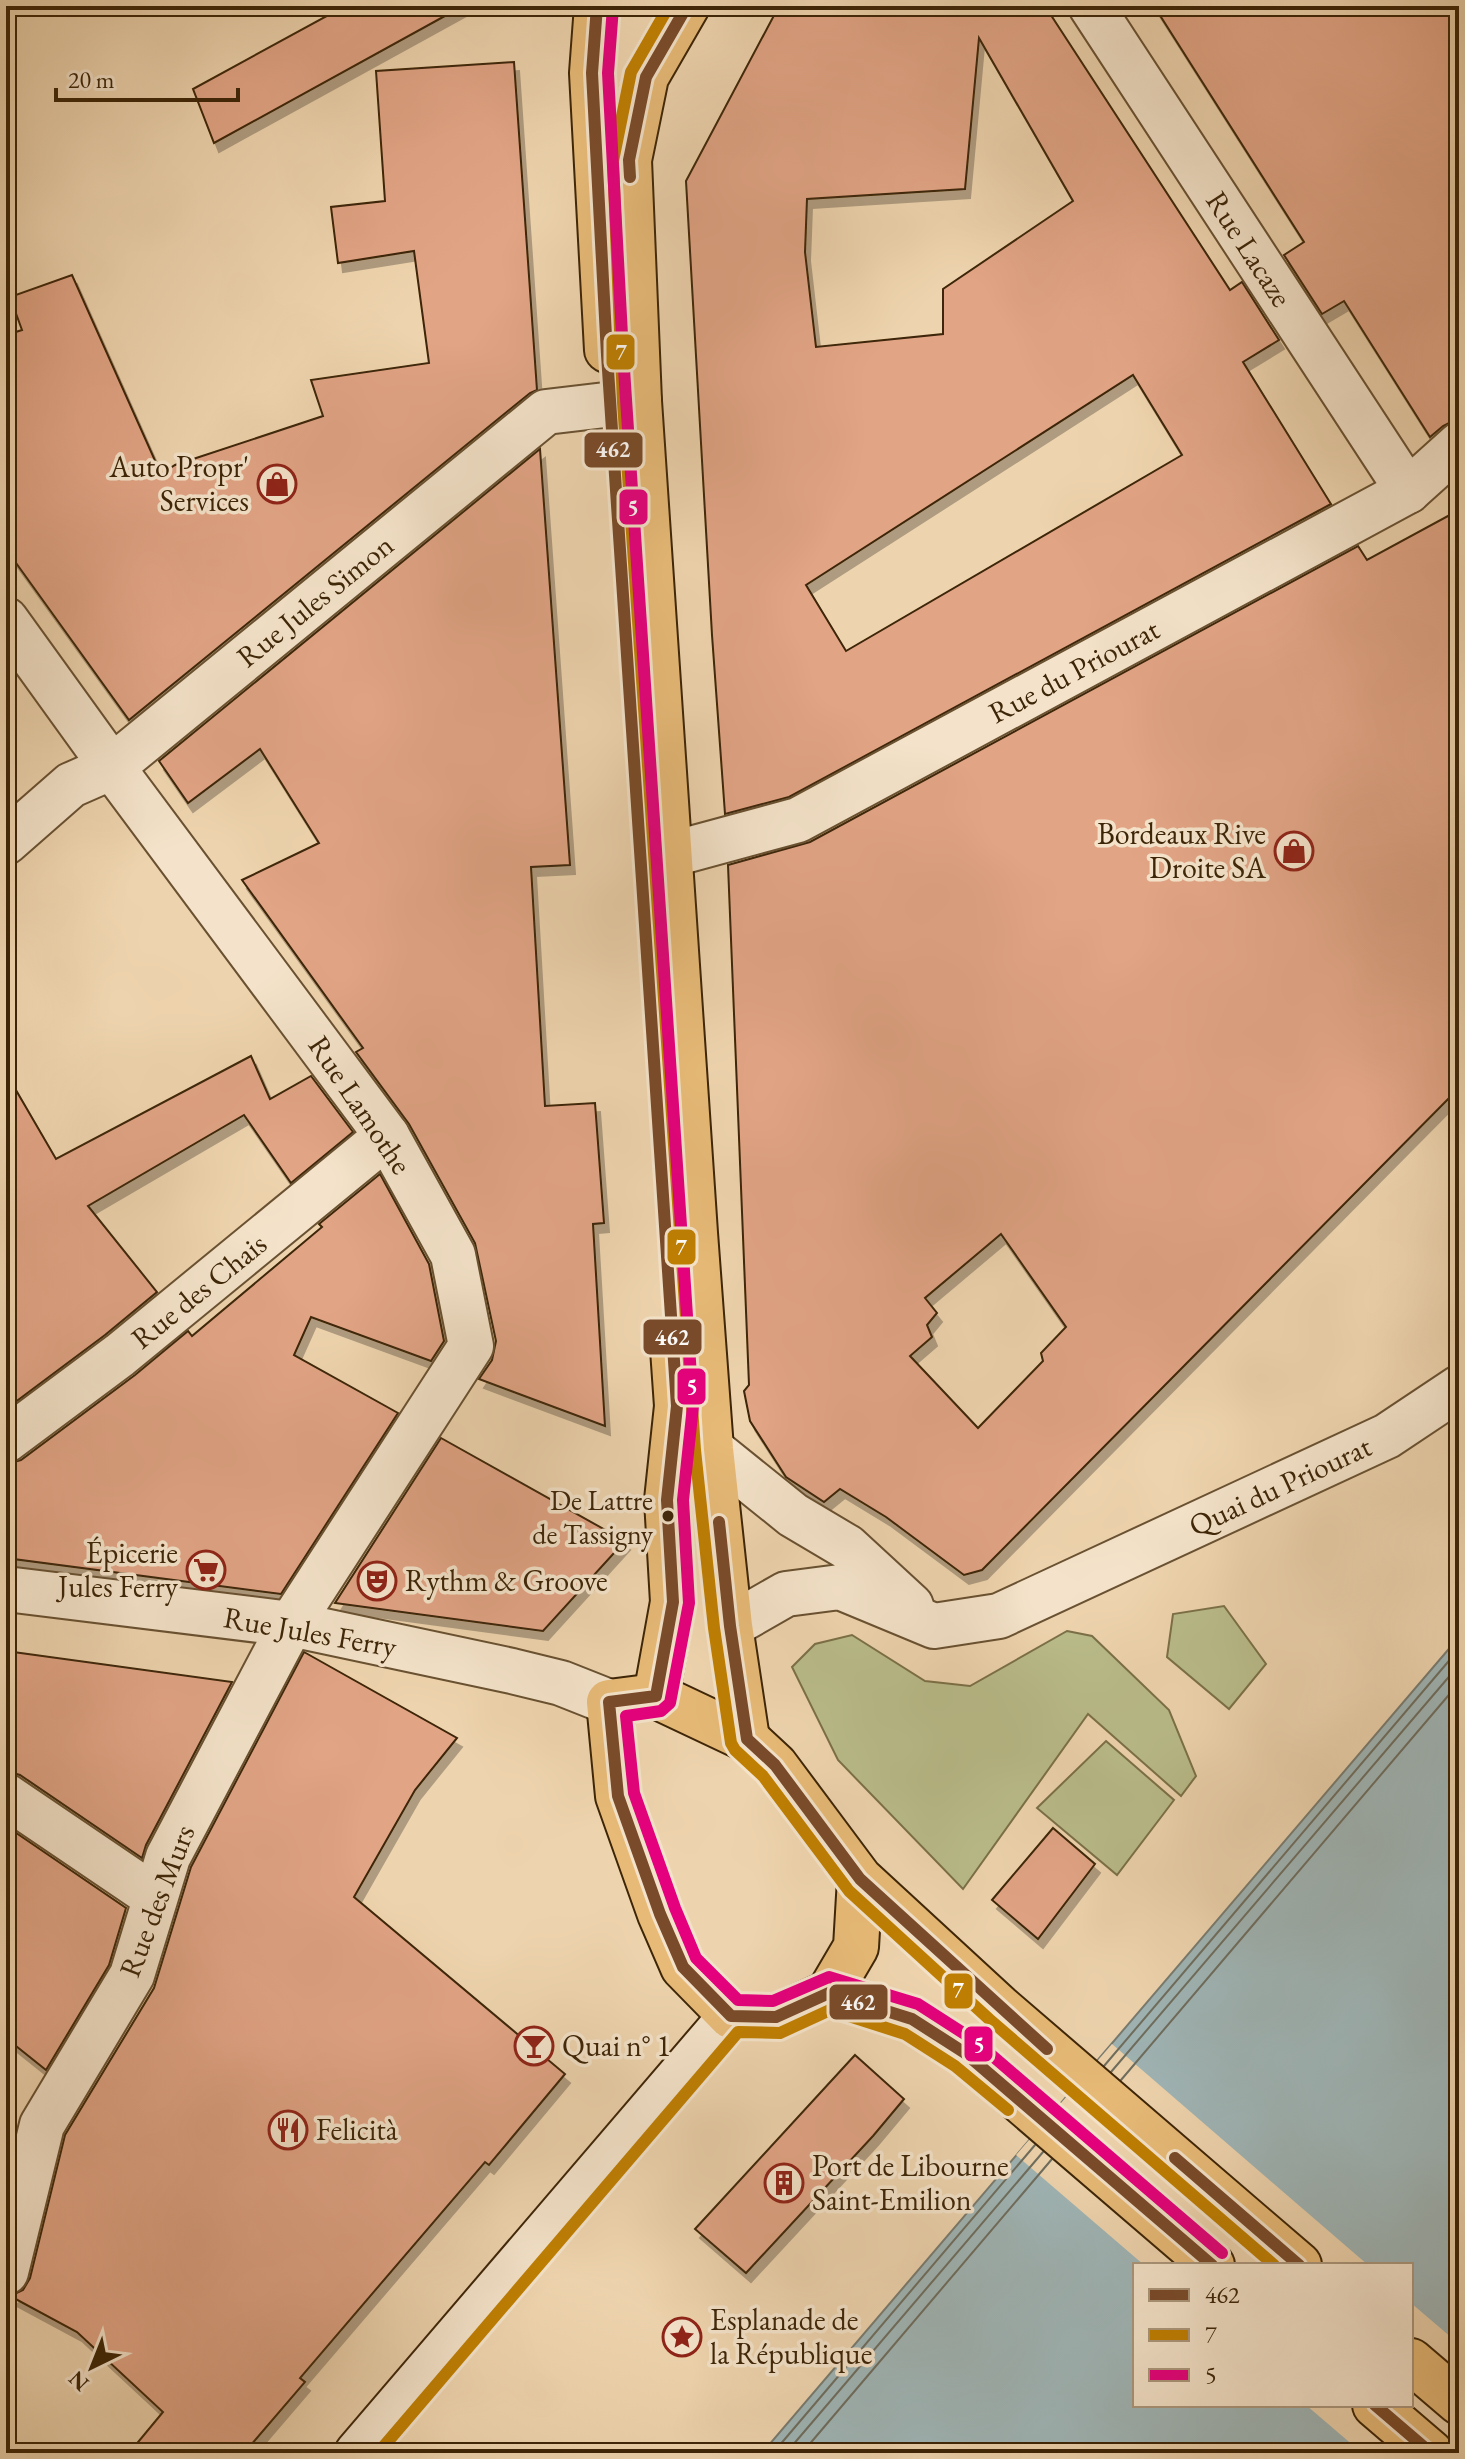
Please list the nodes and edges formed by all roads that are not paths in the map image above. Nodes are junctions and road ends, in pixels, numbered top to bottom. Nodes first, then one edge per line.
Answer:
1 (597, 6) edge
2 (687, 6) edge
3 (1091, 6) edge
4 (625, 402) junction
5 (1459, 445) edge
6 (1408, 491) junction
7 (6, 620) edge
8 (112, 767) junction
9 (6, 842) edge
10 (669, 855) junction
11 (387, 1136) junction
12 (1459, 1388) edge
13 (6, 1440) edge
14 (711, 1449) junction
15 (6, 1589) edge
16 (291, 1624) junction
17 (730, 1626) junction
18 (934, 1626) junction
19 (656, 1696) junction
20 (609, 1702) junction
21 (747, 1739) junction
22 (6, 1796) edge
23 (860, 1879) junction
24 (155, 1897) junction
25 (829, 1993) junction
26 (731, 2016) junction
27 (1210, 2263) edge
28 (1297, 2263) edge
29 (6, 2272) edge
30 (1413, 2363) edge
31 (1459, 2402) edge
32 (1377, 2407) edge
33 (357, 2453) edge
34 (1431, 2453) edge

1 - 4 main road
2 - 4 main road
3 - 6 street, Rue Lacaze
4 - 8 street, Rue Jules Simon
4 - 10 main road
4 - 19 main road
5 - 6 street, Rue du Priourat
6 - 10 street, Rue du Priourat
7 - 8 street, Rue Lamothe
8 - 9 street, Rue Jules Simon
8 - 11 street, Rue Lamothe
10 - 14 main road
11 - 13 street, Rue des Chais
11 - 16 street, Rue Lamothe
12 - 18 street, Quai du Priourat
14 - 17 main road
14 - 18 street
15 - 16 street, Rue Jules Ferry
16 - 20 street, Rue Jules Ferry
16 - 24 street, Rue des Murs
17 - 18 street
17 - 21 main road
19 - 20 main road
19 - 21 main road
20 - 26 main road
21 - 23 main road
22 - 24 street
23 - 25 main road
23 - 28 main road
24 - 29 street, Rue des Murs
25 - 26 main road
25 - 27 main road
26 - 33 street
30 - 31 main road
32 - 34 main road

